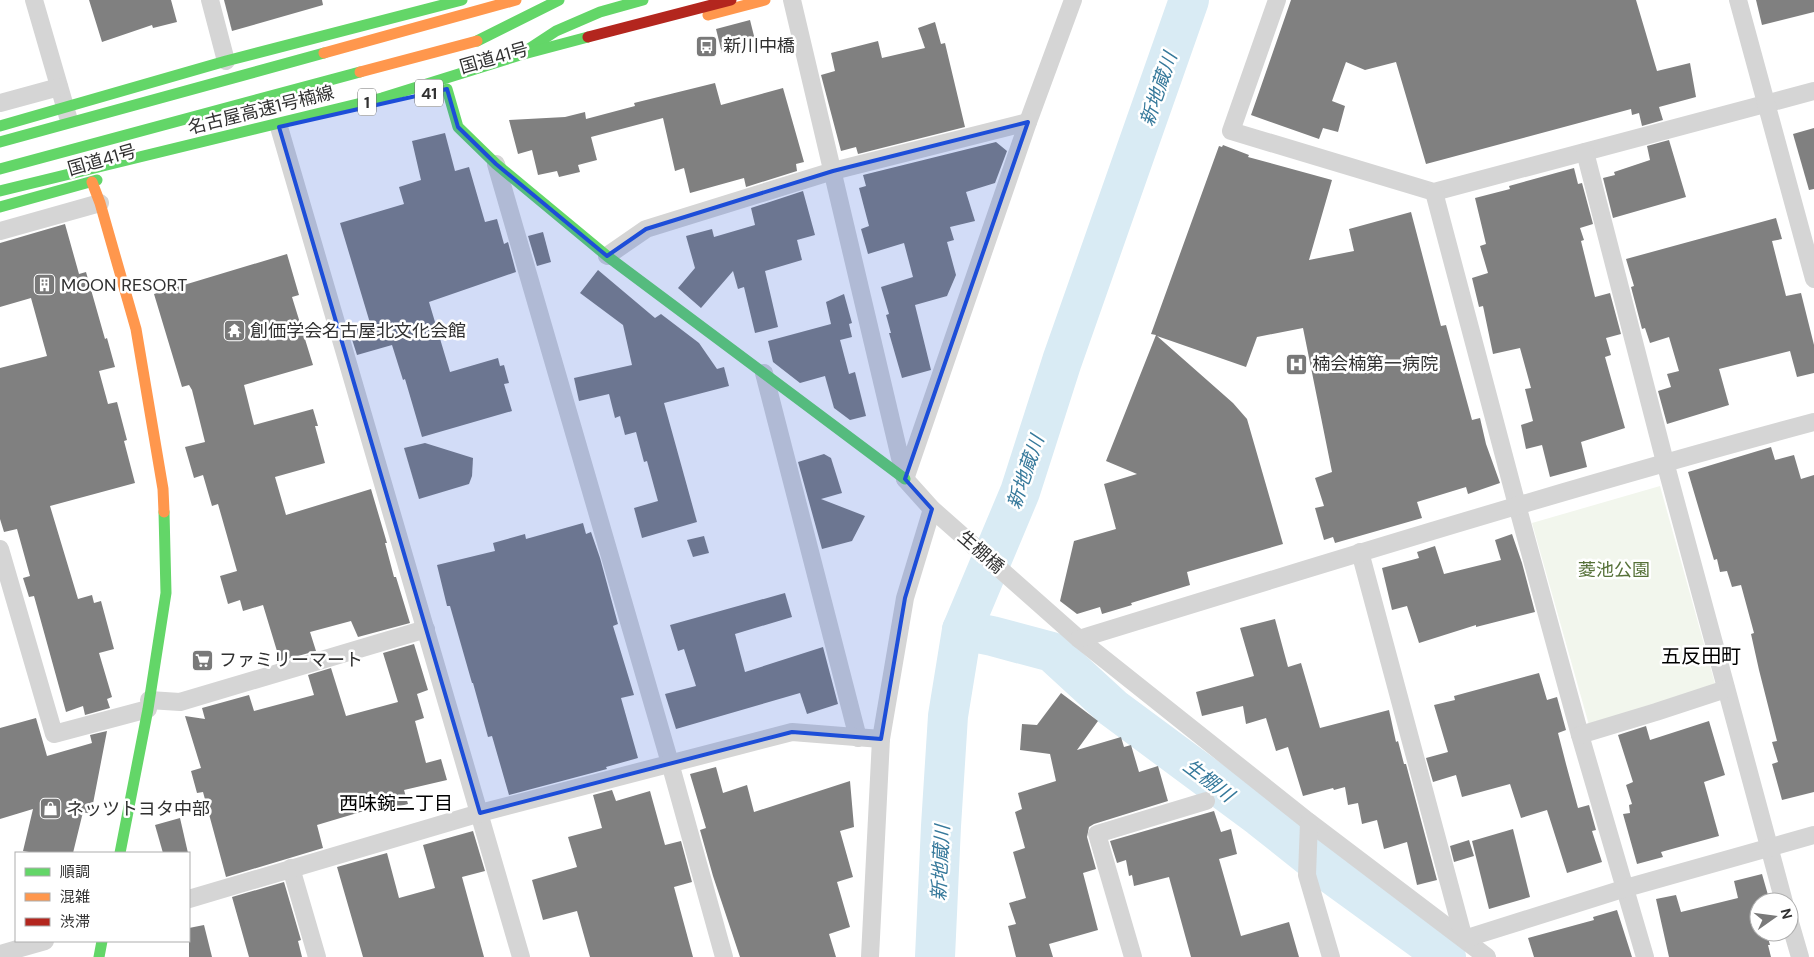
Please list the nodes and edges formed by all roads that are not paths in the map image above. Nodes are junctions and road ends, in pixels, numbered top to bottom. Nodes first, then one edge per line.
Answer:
1 (34, 0) edge
2 (210, 0) edge
3 (516, 0) edge
4 (559, 0) edge
5 (643, 0) edge
6 (731, 0) edge
7 (765, 0) edge
8 (792, 0) edge
9 (1073, 0) edge
10 (1277, 0) edge
11 (1738, 0) edge
12 (457, 1) edge
13 (597, 46) dead end
14 (520, 55) junction
15 (226, 61) junction
16 (466, 84) dead end
17 (59, 87) junction
18 (447, 89) junction
19 (1814, 91) edge
20 (0, 103) edge
21 (1766, 104) junction
22 (65, 107) junction
23 (1028, 122) junction
24 (0, 126) edge
25 (279, 127) junction
26 (0, 142) edge
27 (1586, 152) junction
28 (496, 164) junction
29 (0, 170) edge
30 (833, 171) junction
31 (92, 182) junction
32 (0, 191) edge
33 (1434, 192) junction
34 (100, 203) junction
35 (0, 207) edge
36 (0, 231) edge
37 (607, 256) junction
38 (1814, 279) edge
39 (764, 373) junction
40 (1814, 422) edge
41 (1665, 462) junction
42 (905, 479) junction
43 (1517, 505) junction
44 (932, 509) junction
45 (0, 549) edge
46 (1360, 552) junction
47 (426, 629) junction
48 (1079, 640) junction
49 (1726, 689) junction
50 (149, 705) junction
51 (1580, 735) junction
52 (858, 738) junction
53 (882, 740) junction
54 (670, 763) junction
55 (1206, 801) dead end
56 (480, 813) junction
57 (1309, 829) junction
58 (1814, 835) edge
59 (1769, 847) junction
60 (120, 852) edge
61 (291, 868) junction
62 (1626, 888) junction
63 (1781, 892) edge
64 (190, 898) edge
65 (1464, 939) junction
66 (42, 942) edge
67 (102, 942) edge
68 (1796, 942) edge
69 (0, 954) edge
70 (99, 957) edge
71 (317, 957) edge
72 (521, 957) edge
73 (724, 957) edge
74 (870, 957) edge
75 (1133, 957) edge
76 (1331, 957) edge
77 (1488, 957) edge
78 (1645, 957) edge
79 (1800, 957) edge

1 - 17 street
2 - 15 street
3 - 26 main road, 名古屋高速1号楠線, bridge
4 - 29 main road, bridge
5 - 14 main road
6 - 14 main road, 名古屋高速1号楠線 / 1, bridge
7 - 13 main road
8 - 30 street
9 - 23 street
10 - 33 street
11 - 21 street
12 - 15 main road
12 - 18 street
14 - 32 main road, 名古屋高速1号楠線 / 1, bridge
15 - 22 main road
16 - 18 main road, 国道41号 / 41
17 - 20 street
17 - 22 street
18 - 25 main road, 国道41号 / 41
18 - 28 main road
19 - 21 street
21 - 27 street
21 - 38 street
22 - 24 main road
22 - 31 street
23 - 30 street
23 - 42 street
25 - 31 main road, 国道41号 / 41
25 - 47 street
27 - 33 street
27 - 41 street
28 - 37 main road
28 - 54 street
30 - 37 street
30 - 42 street
31 - 34 main road
31 - 35 main road, 国道41号 / 41
33 - 43 street
34 - 36 street
34 - 50 main road
37 - 39 main road
39 - 42 main road
39 - 52 street
40 - 41 street
41 - 43 street
41 - 49 street
42 - 44 street, 生棚橋
43 - 46 street
43 - 51 street
44 - 48 street, 生棚橋
44 - 53 street
45 - 50 street
46 - 48 street
46 - 65 street
47 - 50 street
47 - 56 street
48 - 57 street, 生棚橋
49 - 51 street
49 - 59 street
50 - 60 main road
51 - 62 street
52 - 53 street
52 - 54 street
53 - 74 street
54 - 56 street
54 - 73 street
55 - 75 street
56 - 61 street
56 - 72 street
57 - 65 street, 生棚橋
57 - 76 street
58 - 59 street
59 - 62 street
59 - 63 street
61 - 64 street
61 - 71 street
62 - 65 street
62 - 78 street
65 - 77 street, 生棚橋
66 - 69 street
67 - 70 main road
68 - 79 street

